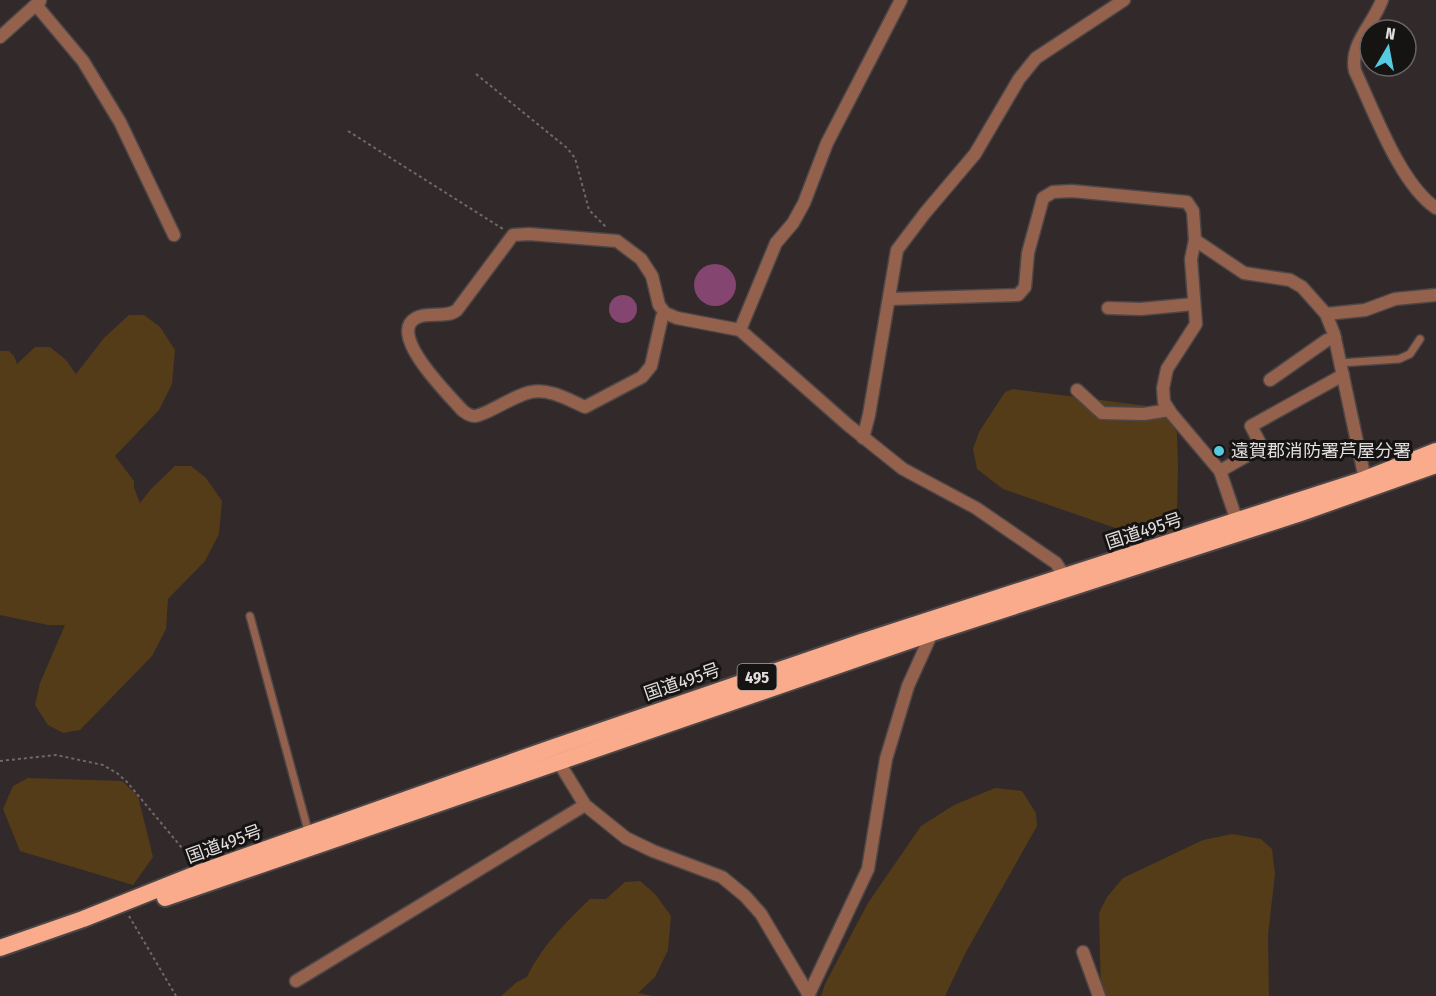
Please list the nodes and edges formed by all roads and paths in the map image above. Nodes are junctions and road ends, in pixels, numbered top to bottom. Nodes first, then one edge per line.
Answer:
1 (901, 0) edge
2 (1124, 0) edge
3 (1382, 0) edge
4 (38, 3) edge
5 (0, 37) edge
6 (476, 74) dead end
7 (348, 131) dead end
8 (1436, 208) edge
9 (174, 235) dead end
10 (513, 235) junction
11 (1196, 240) junction
12 (617, 241) junction
13 (1436, 295) edge
14 (890, 299) junction
15 (1194, 304) junction
16 (1108, 308) dead end
17 (664, 313) junction
18 (1326, 314) junction
19 (740, 330) junction
20 (1335, 338) junction
21 (1420, 339) dead end
22 (1341, 369) junction
23 (1270, 380) dead end
24 (1077, 390) dead end
25 (1169, 410) junction
26 (863, 438) junction
27 (1436, 451) edge
28 (1436, 465) edge
29 (1220, 471) junction
30 (1365, 479) junction
31 (1237, 521) junction
32 (1065, 577) junction
33 (250, 616) dead end
34 (932, 633) junction
35 (0, 761) edge
36 (558, 761) junction
37 (585, 805) junction
38 (309, 834) junction
39 (201, 872) junction
40 (126, 911) junction
41 (83, 919) junction
42 (0, 948) edge
43 (1083, 952) dead end
44 (296, 981) dead end
45 (808, 995) edge
46 (176, 996) edge
47 (1099, 996) edge

1 - 19 street
2 - 14 street
3 - 8 street
4 - 5 street
4 - 9 street
6 - 12 path
7 - 10 path
10 - 12 street
10 - 17 street
11 - 14 street
11 - 15 street
11 - 18 street
12 - 17 street
13 - 18 street
14 - 26 street
15 - 16 street
15 - 25 street
17 - 19 street
18 - 20 street
19 - 26 street
20 - 22 street
20 - 23 street
21 - 22 lane
22 - 29 street
22 - 30 street
24 - 25 street
25 - 29 street
26 - 32 street
27 - 30 highway, 国道495号 / 495
28 - 34 highway, 国道495号 / 495
29 - 31 street
30 - 31 highway, 国道495号 / 495
31 - 32 highway, 国道495号 / 495
32 - 38 highway, 国道495号 / 495
33 - 38 lane
34 - 36 highway, 国道495号 / 495
34 - 45 street
35 - 39 path
36 - 37 street
36 - 40 highway, 国道495号 / 495
37 - 44 street
37 - 45 street
38 - 39 highway, 国道495号 / 495
39 - 41 highway, 国道495号 / 495
40 - 41 highway, 国道495号 / 495
40 - 46 path
41 - 42 highway, 国道495号 / 495
43 - 47 street

